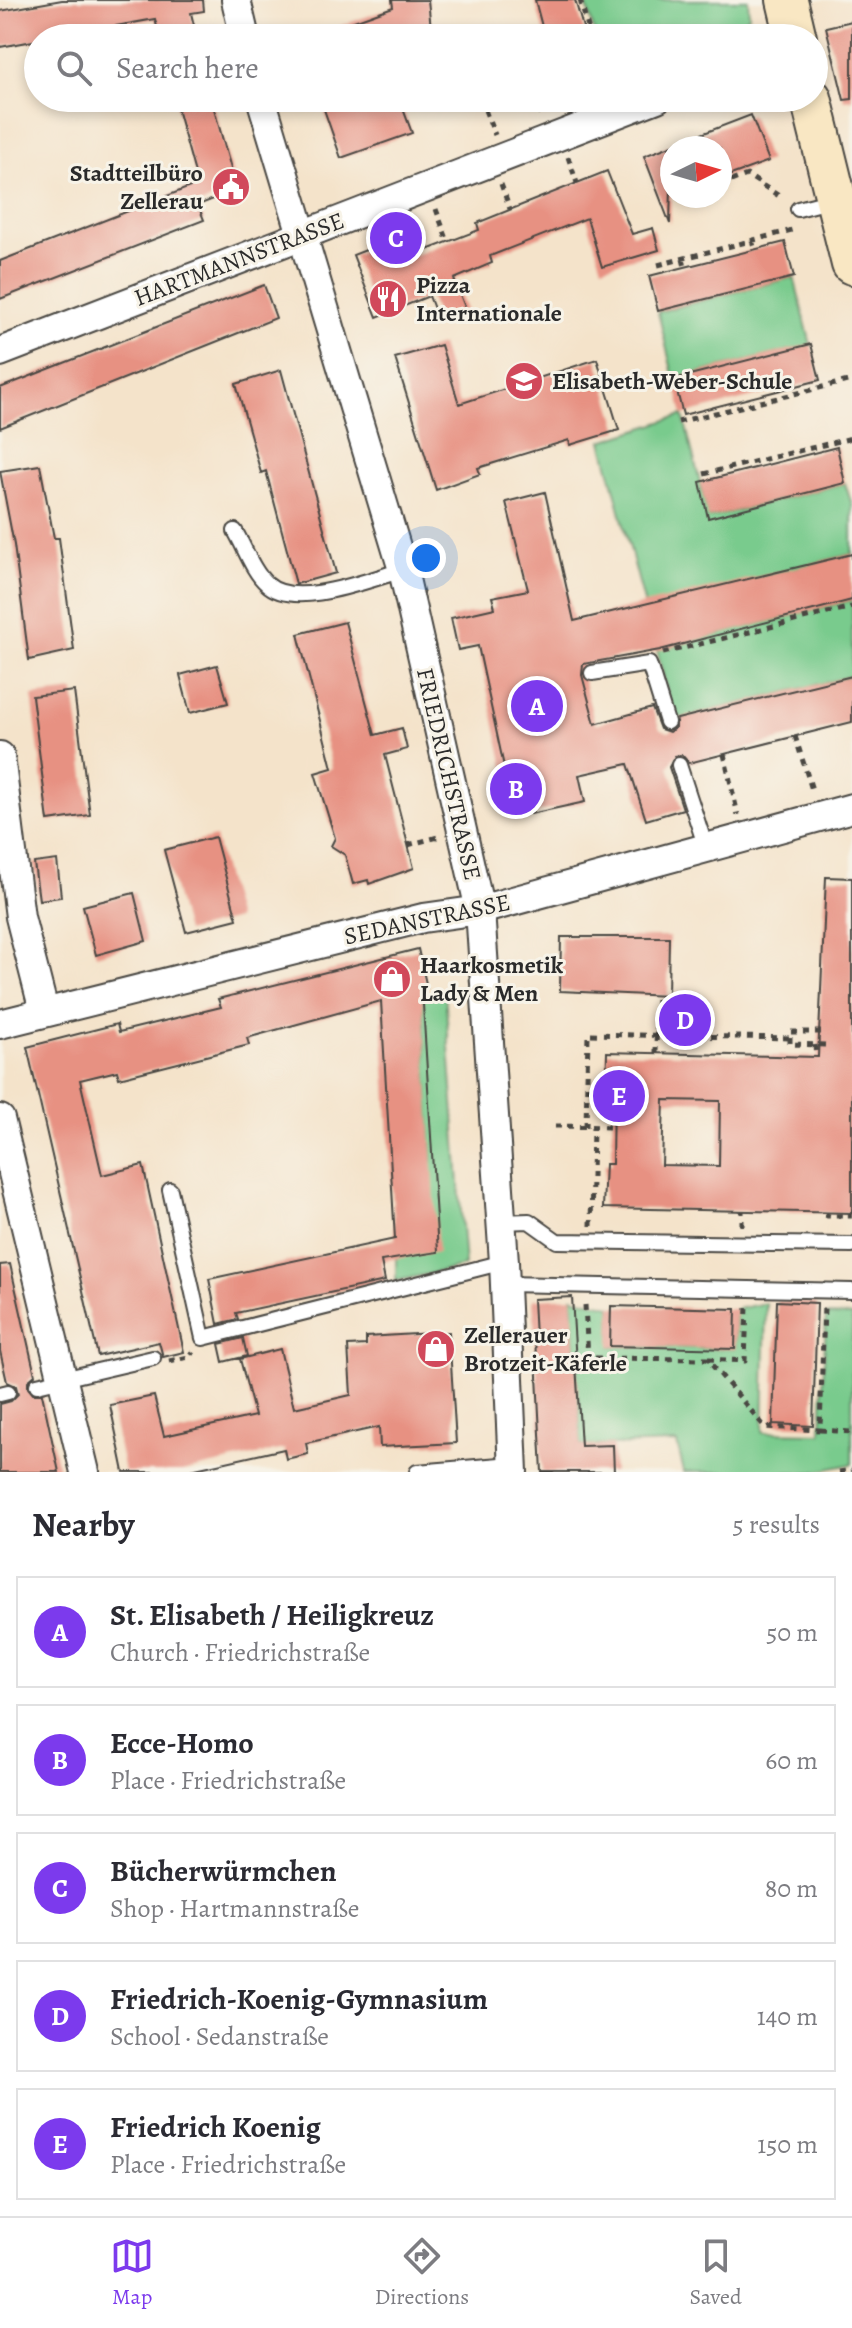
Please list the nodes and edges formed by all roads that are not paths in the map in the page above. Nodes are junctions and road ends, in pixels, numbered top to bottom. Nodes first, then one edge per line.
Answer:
1 (236, 0) edge
2 (787, 0) edge
3 (242, 24) edge
4 (793, 24) edge
5 (265, 112) edge
6 (620, 112) edge
7 (813, 112) edge
8 (304, 233) junction
9 (852, 264) edge
10 (0, 352) edge
11 (235, 531) dead end
12 (403, 570) junction
13 (592, 673) dead end
14 (667, 722) dead end
15 (0, 756) edge
16 (679, 765) dead end
17 (852, 808) edge
18 (706, 848) junction
19 (480, 910) junction
20 (44, 1011) junction
21 (0, 1024) edge
22 (0, 1119) edge
23 (170, 1190) dead end
24 (501, 1222) junction
25 (852, 1245) edge
26 (504, 1273) junction
27 (852, 1291) edge
28 (158, 1360) road end
29 (50, 1382) junction
30 (512, 1468) edge
31 (85, 1472) edge
32 (417, 1472) edge

1 - 3 street
2 - 4 street
5 - 8 street, FRIEDRICHSTRASSE
6 - 8 street, HARTMANNSTRASSE
7 - 9 street
8 - 10 street, HARTMANNSTRASSE
8 - 12 street, FRIEDRICHSTRASSE
11 - 12 lane
12 - 19 street, FRIEDRICHSTRASSE
13 - 14 lane
15 - 20 street
16 - 18 lane
17 - 18 street, SEDANSTRASSE
18 - 19 street, SEDANSTRASSE
19 - 20 street, SEDANSTRASSE
19 - 24 street, FRIEDRICHSTRASSE
20 - 21 street, SEDANSTRASSE
22 - 29 street
23 - 26 lane
24 - 25 lane
24 - 26 street, FRIEDRICHSTRASSE
26 - 27 lane
26 - 30 street, FRIEDRICHSTRASSE
28 - 29 lane
29 - 31 street
30 - 32 lane

